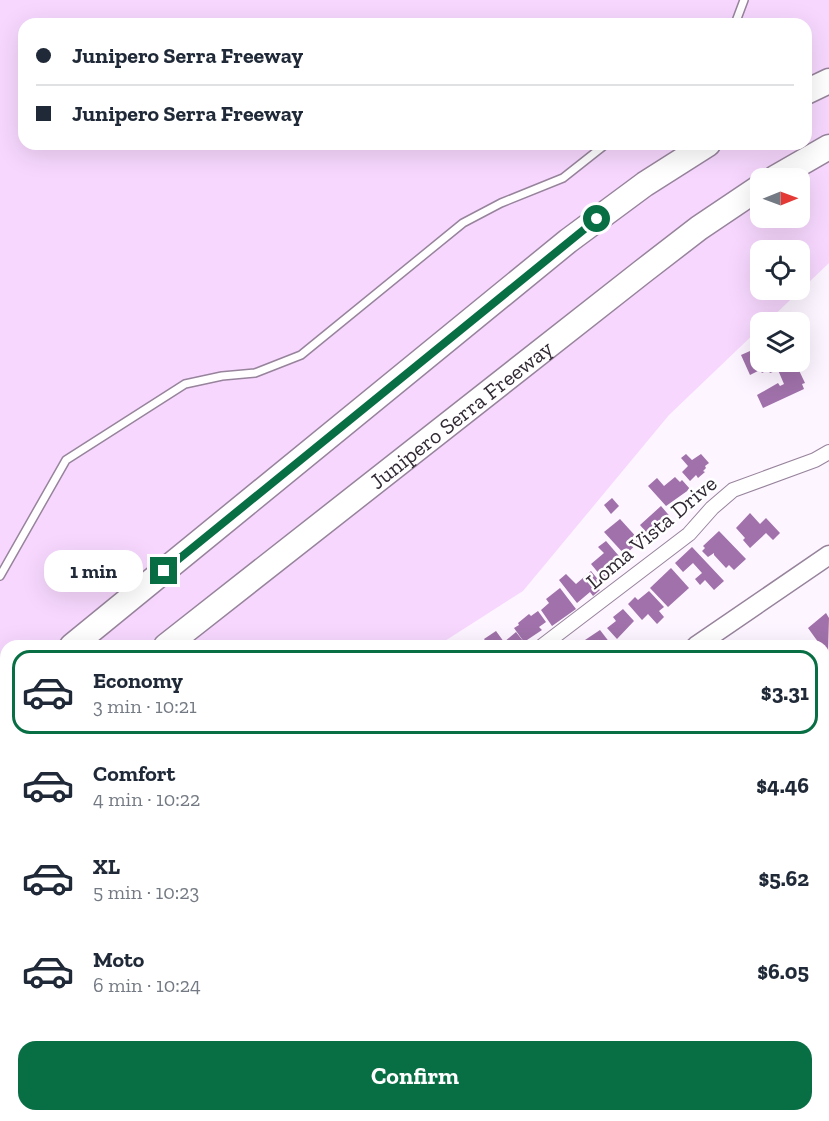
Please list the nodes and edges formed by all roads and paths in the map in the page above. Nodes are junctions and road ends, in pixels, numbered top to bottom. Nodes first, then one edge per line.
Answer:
1 (744, 0) edge
2 (737, 18) edge
3 (829, 81) edge
4 (812, 89) edge
5 (829, 147) edge
6 (598, 150) edge
7 (699, 150) edge
8 (792, 168) edge
9 (750, 194) edge
10 (829, 452) edge
11 (829, 555) edge
12 (0, 576) edge
13 (79, 640) edge
14 (174, 640) edge
15 (550, 640) edge
16 (705, 640) edge

1 - 2 lane
3 - 4 highway
5 - 8 highway
6 - 12 lane
7 - 13 highway
9 - 14 highway, Junipero Serra Freeway
10 - 15 street, Loma Vista Drive
11 - 16 main road

